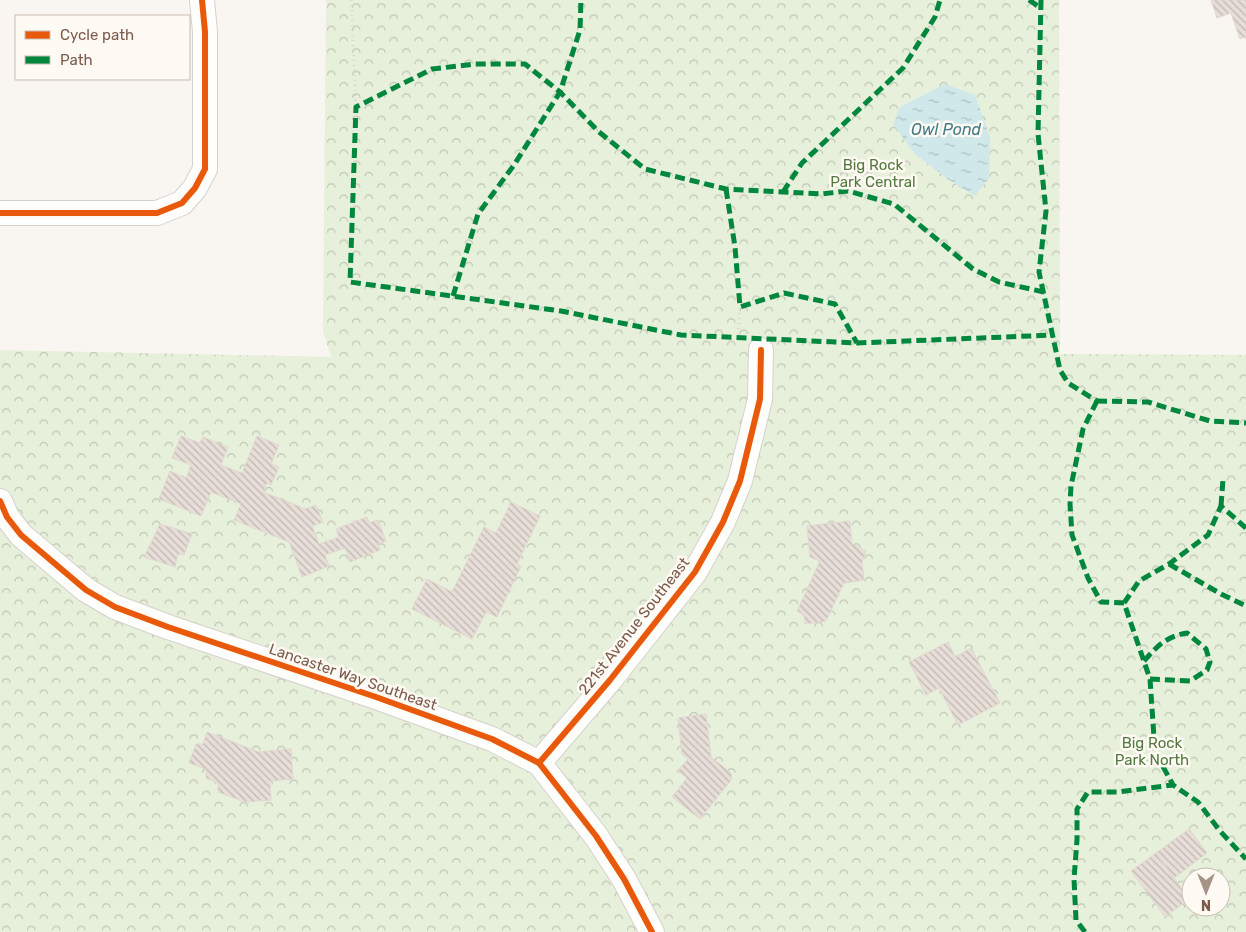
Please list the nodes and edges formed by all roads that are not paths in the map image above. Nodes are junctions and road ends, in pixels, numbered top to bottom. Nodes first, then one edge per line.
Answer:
1 (202, 0) edge
2 (0, 213) edge
3 (761, 350) dead end
4 (0, 500) edge
5 (539, 763) junction
6 (652, 932) edge

1 - 2 street
3 - 5 street, 221st Avenue Southeast
4 - 5 street, Lancaster Way Southeast
5 - 6 street, Lancaster Way Southeast

